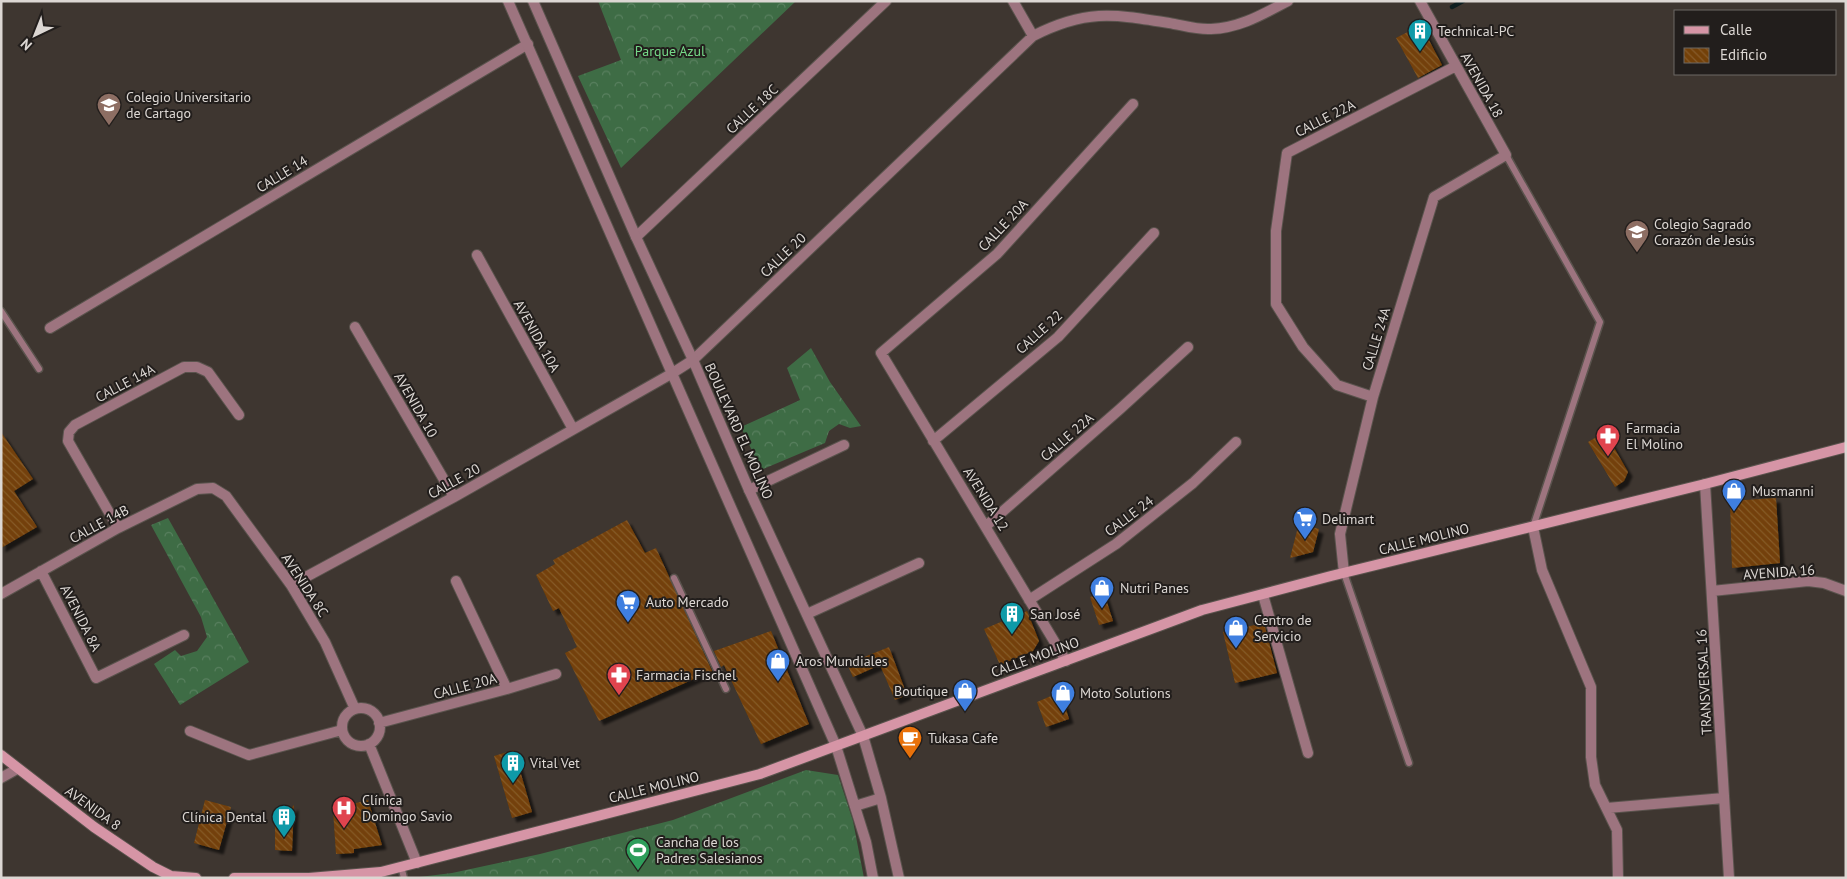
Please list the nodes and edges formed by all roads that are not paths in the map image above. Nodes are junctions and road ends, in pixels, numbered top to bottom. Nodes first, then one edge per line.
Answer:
1 (508, 1) edge
2 (533, 1) edge
3 (886, 1) edge
4 (1013, 1) edge
5 (1288, 1) edge
6 (1420, 1) edge
7 (1033, 36) junction
8 (528, 44) junction
9 (1456, 66) junction
10 (1133, 104) dead end
11 (1506, 155) junction
12 (1154, 233) dead end
13 (636, 237) junction
14 (477, 255) dead end
15 (1, 310) edge
16 (355, 327) dead end
17 (50, 328) dead end
18 (1188, 347) dead end
19 (881, 353) joint
20 (693, 360) junction
21 (39, 369) dead end
22 (671, 374) junction
23 (1373, 397) junction
24 (239, 415) dead end
25 (573, 429) junction
26 (933, 441) junction
27 (1236, 442) dead end
28 (844, 445) dead end
29 (1846, 446) edge
30 (1705, 484) junction
31 (213, 488) joint
32 (749, 490) junction
33 (454, 497) junction
34 (986, 526) junction
35 (1533, 526) junction
36 (118, 528) junction
37 (919, 563) dead end
38 (41, 571) junction
39 (1344, 573) junction
40 (674, 578) dead end
41 (456, 581) dead end
42 (291, 585) junction
43 (1712, 591) junction
44 (1846, 591) edge
45 (1, 594) edge
46 (1262, 595) junction
47 (1029, 600) junction
48 (807, 614) junction
49 (184, 635) dead end
50 (1066, 661) junction
51 (556, 674) dead end
52 (507, 689) junction
53 (726, 689) dead end
54 (355, 708) junction
55 (379, 723) junction
56 (342, 730) junction
57 (190, 731) dead end
58 (862, 736) junction
59 (369, 744) junction
60 (836, 746) junction
61 (1308, 753) dead end
62 (1, 755) edge
63 (1409, 763) dead end
64 (17, 769) junction
65 (1, 778) edge
66 (881, 798) junction
67 (1724, 798) junction
68 (855, 806) junction
69 (1607, 808) junction
70 (417, 863) junction
71 (401, 866) junction
72 (171, 877) edge
73 (196, 878) edge
74 (234, 878) edge
75 (404, 878) edge
76 (873, 878) edge
77 (899, 878) edge
78 (1618, 878) edge
79 (1729, 878) edge

1 - 8 street
2 - 13 street, BOULEVARD EL MOLINO
3 - 13 street, CALLE 18C
4 - 7 street
5 - 7 street, CALLE 20
6 - 9 street, AVENIDA 18
7 - 20 street, CALLE 20
8 - 17 street, CALLE 14
8 - 22 street
9 - 11 street, AVENIDA 18
9 - 23 street, CALLE 22A
10 - 19 street, CALLE 20A
11 - 23 street, CALLE 24A
11 - 35 lane
12 - 26 street, CALLE 22
13 - 20 street, BOULEVARD EL MOLINO
14 - 25 street, AVENIDA 10A
15 - 21 lane
16 - 33 street, AVENIDA 10
18 - 34 street, CALLE 22A
19 - 26 street, AVENIDA 12
20 - 22 street, CALLE 20
20 - 32 street, BOULEVARD EL MOLINO
22 - 25 street, CALLE 20
22 - 60 street
23 - 39 street, CALLE 24A
24 - 36 street, CALLE 14A
25 - 33 street, CALLE 20
26 - 34 street, AVENIDA 12
27 - 47 street, CALLE 24
28 - 32 street
29 - 30 main road, CALLE MOLINO
30 - 35 main road, CALLE MOLINO
30 - 43 street, TRANSVERSAL 16
31 - 36 street, CALLE 14B
31 - 42 street, AVENIDA 8C
32 - 48 street, BOULEVARD EL MOLINO
33 - 42 street, CALLE 20
34 - 47 street, AVENIDA 12
35 - 39 main road, CALLE MOLINO
35 - 69 street
36 - 38 street, CALLE 14B
37 - 48 street
38 - 45 street, CALLE 14B
38 - 49 street, AVENIDA 8A
39 - 46 main road, CALLE MOLINO
39 - 63 lane
40 - 53 lane
41 - 52 street
42 - 54 street, AVENIDA 8C
43 - 44 street, AVENIDA 16
43 - 67 street, TRANSVERSAL 16
46 - 50 main road, CALLE MOLINO
46 - 61 street
47 - 50 street, AVENIDA 12
48 - 58 street, BOULEVARD EL MOLINO
50 - 58 main road, CALLE MOLINO
51 - 52 street, CALLE 20A
52 - 55 street, CALLE 20A
54 - 55 street
54 - 56 street
55 - 59 street
56 - 57 street
56 - 59 street
58 - 60 main road, CALLE MOLINO
58 - 66 street, BOULEVARD EL MOLINO
59 - 70 street
60 - 68 street
60 - 70 main road, CALLE MOLINO
62 - 64 main road, AVENIDA 8
64 - 65 street
64 - 72 main road, AVENIDA 8
66 - 68 street
66 - 77 street, BOULEVARD EL MOLINO
67 - 69 street
67 - 79 street, TRANSVERSAL 16
68 - 76 street
69 - 78 street
70 - 71 main road, CALLE MOLINO
71 - 74 main road, CALLE MOLINO
71 - 75 lane
72 - 73 main road

